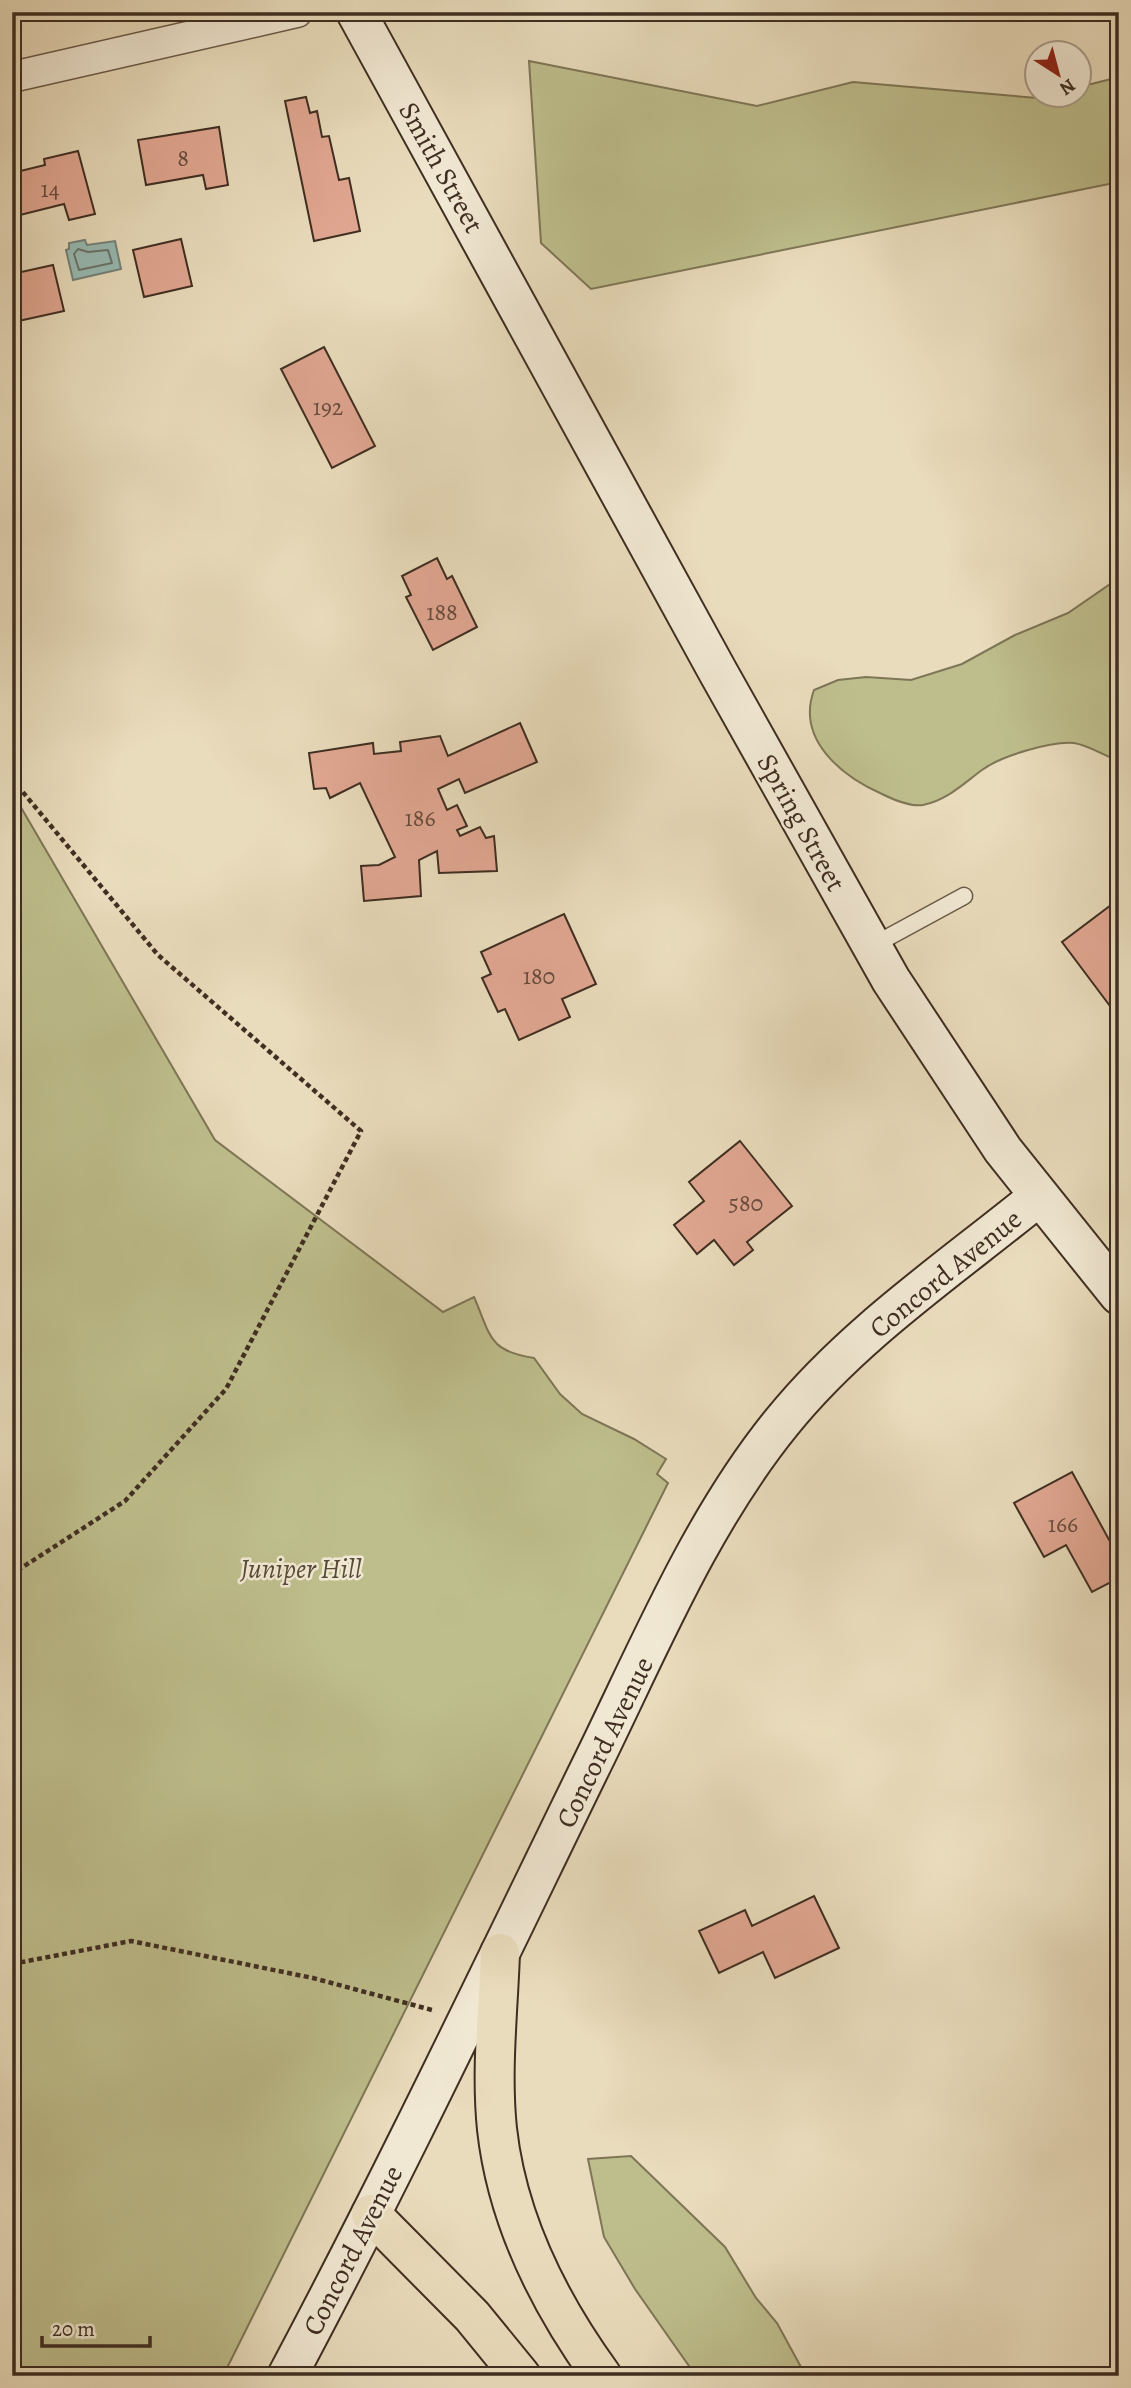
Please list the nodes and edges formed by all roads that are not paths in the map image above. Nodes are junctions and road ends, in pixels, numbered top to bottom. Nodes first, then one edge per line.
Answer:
1 (297, 12) edge
2 (356, 12) edge
3 (12, 77) edge
4 (527, 321) joint
5 (964, 896) dead end
6 (872, 946) junction
7 (1038, 1197) junction
8 (1119, 1295) edge
9 (500, 1953) junction
10 (371, 2214) junction
11 (287, 2376) edge
12 (521, 2376) edge
13 (602, 2376) edge

1 - 3 street
2 - 4 main road, Smith Street
4 - 6 main road, Spring Street
5 - 6 lane
6 - 7 main road, Spring Street
7 - 8 main road, Spring Street
7 - 9 main road, Concord Avenue
9 - 10 main road, Concord Avenue
9 - 13 highway
10 - 11 main road, Concord Avenue
10 - 12 highway

